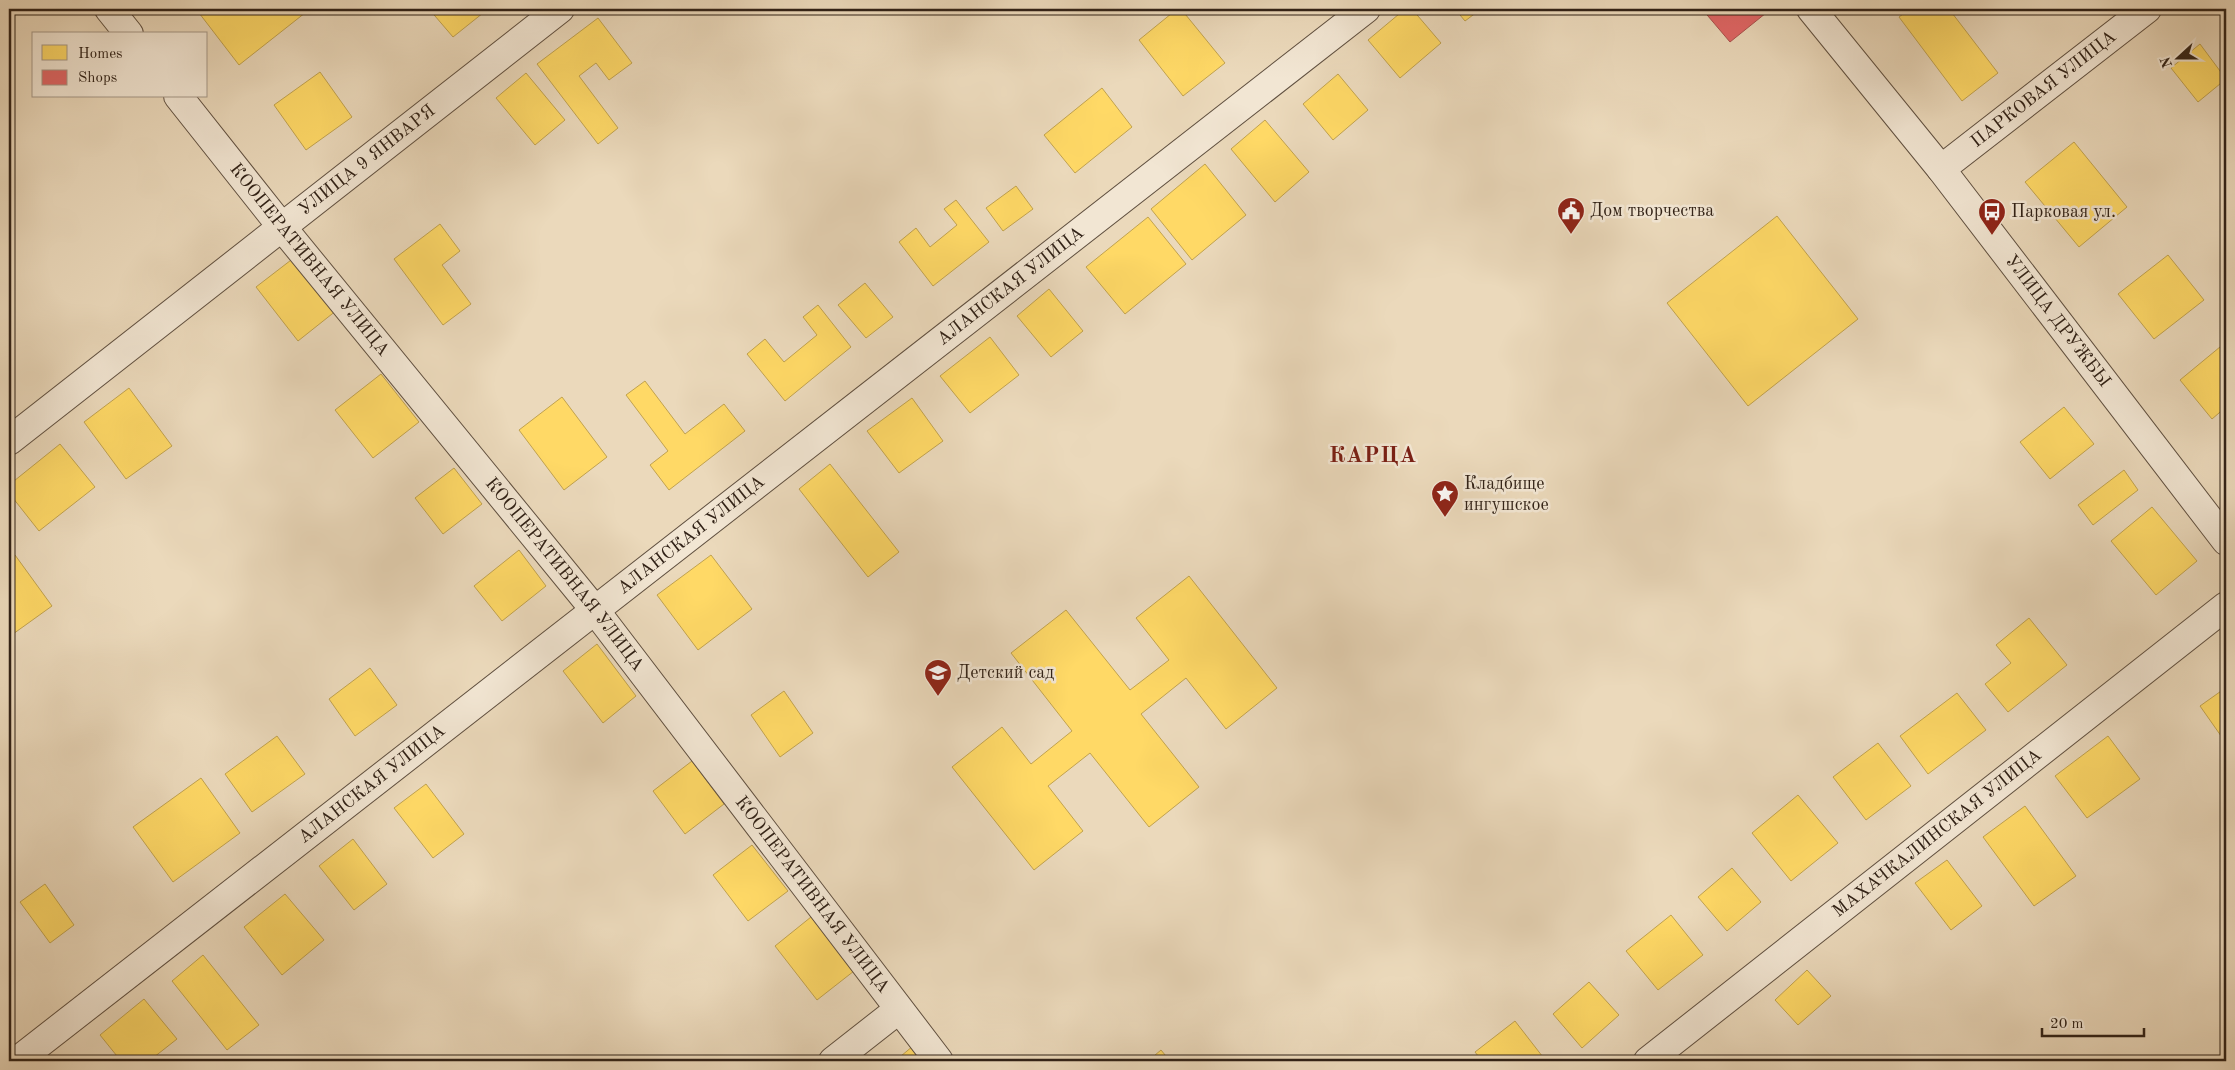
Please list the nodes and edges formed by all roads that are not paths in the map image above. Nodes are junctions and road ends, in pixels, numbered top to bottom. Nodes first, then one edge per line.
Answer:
1 (109, 9) edge
2 (560, 9) edge
3 (1366, 9) edge
4 (1811, 9) edge
5 (2147, 9) edge
6 (127, 32) edge
7 (180, 98) edge
8 (1940, 170) junction
9 (280, 226) junction
10 (9, 442) edge
11 (2226, 542) edge
12 (2226, 606) edge
13 (594, 609) junction
14 (898, 1010) junction
15 (17, 1061) edge
16 (832, 1061) edge
17 (939, 1061) edge
18 (1648, 1061) edge

1 - 6 street
2 - 9 street, УЛИЦА 9 ЯНВАРЯ
3 - 13 street, АЛАНСКАЯ УЛИЦА
4 - 8 street, УЛИЦА ДРУЖБЫ
5 - 8 street, ПАРКОВАЯ УЛИЦА
7 - 9 street, КООПЕРАТИВНАЯ УЛИЦА
8 - 11 street, УЛИЦА ДРУЖБЫ
9 - 10 street, УЛИЦА 9 ЯНВАРЯ
9 - 13 street, КООПЕРАТИВНАЯ УЛИЦА
12 - 18 street, МАХАЧКАЛИНСКАЯ УЛИЦА
13 - 14 street, КООПЕРАТИВНАЯ УЛИЦА
13 - 15 street, АЛАНСКАЯ УЛИЦА
14 - 16 street
14 - 17 street, КООПЕРАТИВНАЯ УЛИЦА

